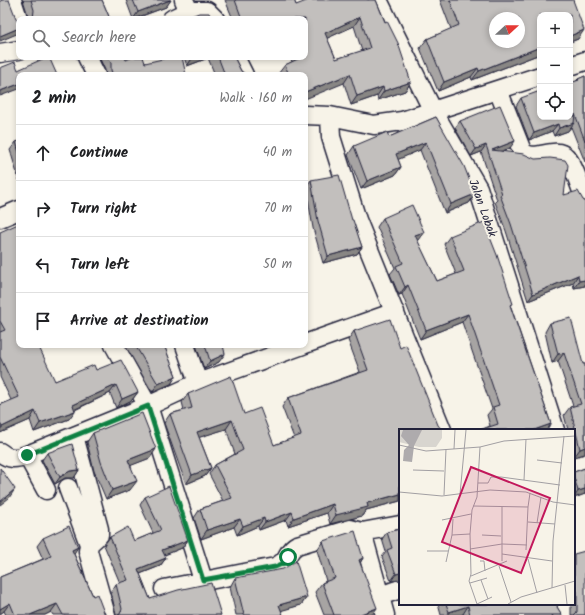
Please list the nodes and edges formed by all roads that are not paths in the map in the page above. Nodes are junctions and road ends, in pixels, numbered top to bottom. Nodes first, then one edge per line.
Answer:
1 (12, 0) edge
2 (378, 0) edge
3 (187, 5) edge
4 (17, 16) edge
5 (175, 16) edge
6 (212, 16) edge
7 (16, 50) edge
8 (0, 53) edge
9 (88, 60) edge
10 (236, 60) edge
11 (585, 61) edge
12 (573, 65) edge
13 (94, 72) edge
14 (242, 72) edge
15 (537, 77) edge
16 (498, 90) junction
17 (433, 111) junction
18 (308, 115) edge
19 (330, 116) junction
20 (585, 200) edge
21 (16, 211) edge
22 (0, 218) edge
23 (394, 312) junction
24 (308, 344) edge
25 (116, 348) edge
26 (186, 348) edge
27 (296, 348) edge
28 (198, 383) junction
29 (148, 406) junction
30 (442, 429) edge
31 (555, 429) edge
32 (74, 436) junction
33 (0, 452) edge
34 (27, 455) junction
35 (68, 488) dead end
36 (46, 490) dead end
37 (399, 525) edge
38 (362, 532) junction
39 (89, 544) junction
40 (203, 580) junction
41 (164, 589) dead end
42 (399, 589) edge
43 (380, 596) junction
44 (106, 615) edge
45 (385, 615) edge

1 - 4 street
2 - 17 street, Jalan Lobak
3 - 5 street
3 - 6 street
7 - 8 street
9 - 13 street
10 - 14 street
11 - 12 street
15 - 16 street
16 - 17 street
16 - 20 street
17 - 19 street
17 - 31 street, Jalan Lobak
18 - 19 street
19 - 23 street
21 - 22 street
23 - 24 street
23 - 30 street
25 - 29 street
26 - 28 street
27 - 28 street
28 - 29 street
29 - 32 street
29 - 40 street
32 - 34 street
32 - 39 street
33 - 34 street
34 - 36 street
35 - 39 street
37 - 38 street
38 - 40 street
38 - 43 street
39 - 44 street
40 - 41 street
42 - 43 street
43 - 45 street

